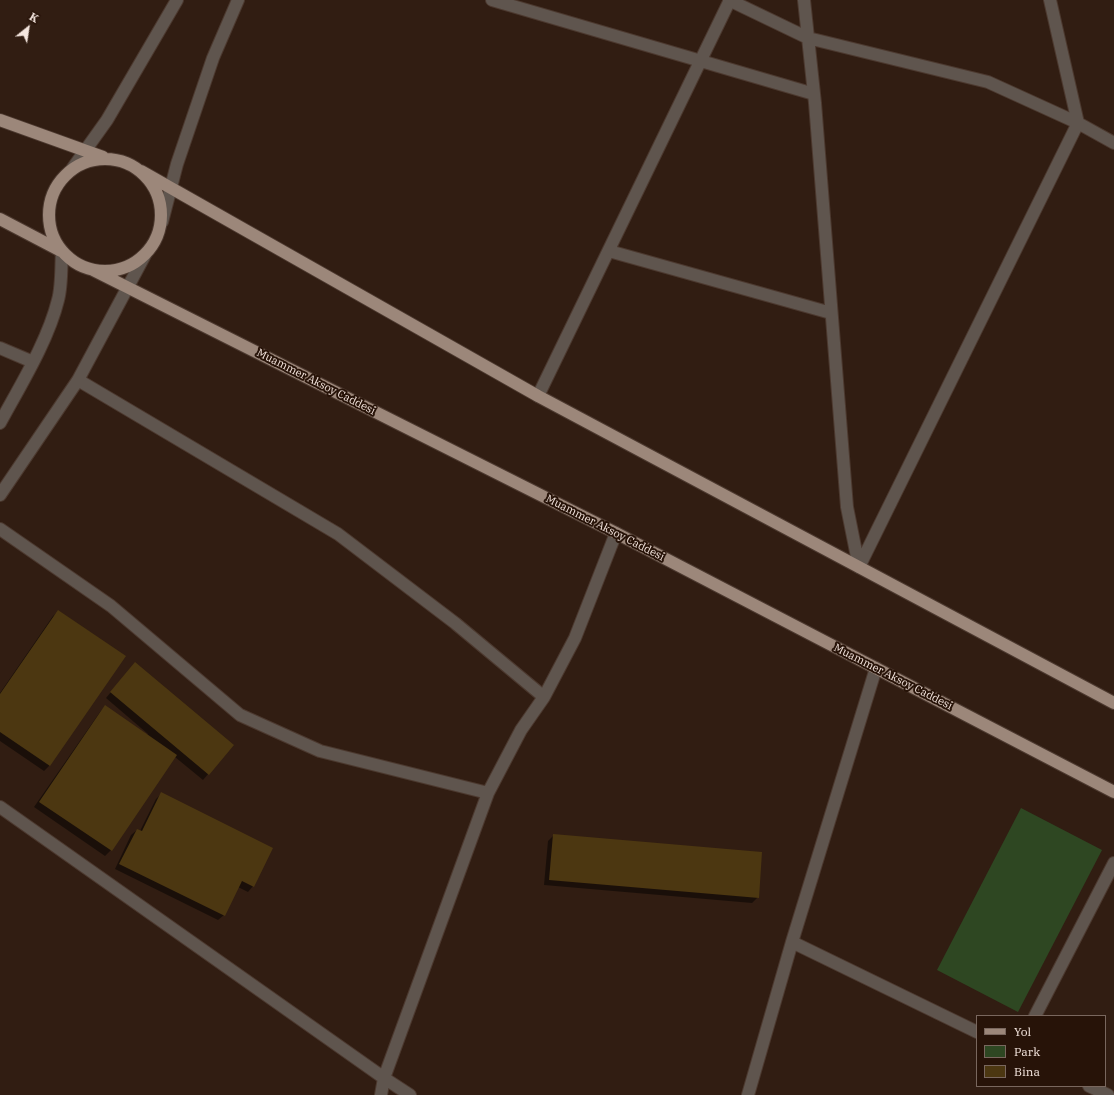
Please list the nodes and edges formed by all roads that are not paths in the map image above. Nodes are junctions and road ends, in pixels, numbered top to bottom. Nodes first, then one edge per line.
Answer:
1 (177, 0) edge
2 (238, 0) edge
3 (492, 0) edge
4 (730, 0) edge
5 (804, 0) edge
6 (1050, 0) edge
7 (808, 38) junction
8 (701, 61) junction
9 (814, 94) junction
10 (0, 120) edge
11 (1078, 123) junction
12 (1114, 143) edge
13 (85, 151) junction
14 (106, 158) junction
15 (72, 169) junction
16 (141, 171) junction
17 (171, 188) junction
18 (0, 219) edge
19 (162, 222) junction
20 (62, 251) junction
21 (608, 251) junction
22 (146, 255) junction
23 (93, 270) junction
24 (128, 288) junction
25 (831, 313) junction
26 (0, 348) edge
27 (32, 362) junction
28 (78, 380) junction
29 (538, 396) junction
30 (0, 423) edge
31 (0, 496) edge
32 (0, 529) edge
33 (616, 533) junction
34 (859, 567) junction
35 (876, 668) junction
36 (544, 697) junction
37 (1113, 700) edge
38 (1114, 792) edge
39 (488, 793) junction
40 (0, 808) edge
41 (1114, 863) edge
42 (792, 942) junction
43 (1036, 1015) edge
44 (976, 1032) edge
45 (384, 1078) junction
46 (1091, 1087) edge
47 (381, 1095) edge
48 (410, 1095) edge
49 (748, 1095) edge
50 (1108, 1095) edge

1 - 13 street
2 - 17 street
3 - 8 street
4 - 7 street
4 - 8 street
5 - 7 street
6 - 11 street
7 - 9 street
7 - 11 street
8 - 9 street
8 - 21 street
9 - 25 street
10 - 13 main road
11 - 12 street
11 - 34 street
13 - 14 main road
13 - 15 street
14 - 15 main road
14 - 16 main road
15 - 20 main road
16 - 17 main road
16 - 19 main road
17 - 19 street
17 - 29 main road
18 - 20 main road
19 - 22 main road
20 - 23 main road
20 - 27 street
21 - 25 street
21 - 29 street
22 - 23 main road
22 - 24 street
23 - 24 main road, Muammer Aksoy Caddesi
24 - 28 street
24 - 33 main road, Muammer Aksoy Caddesi
25 - 34 street
26 - 27 street
27 - 30 street
28 - 31 street
28 - 36 street
29 - 34 main road
32 - 39 street
33 - 35 main road, Muammer Aksoy Caddesi
33 - 36 street
34 - 37 main road
35 - 38 main road, Muammer Aksoy Caddesi
35 - 42 street
36 - 39 street
39 - 45 street
40 - 45 street
41 - 43 street
42 - 44 street
42 - 49 street
45 - 47 street
45 - 48 street
46 - 50 street

